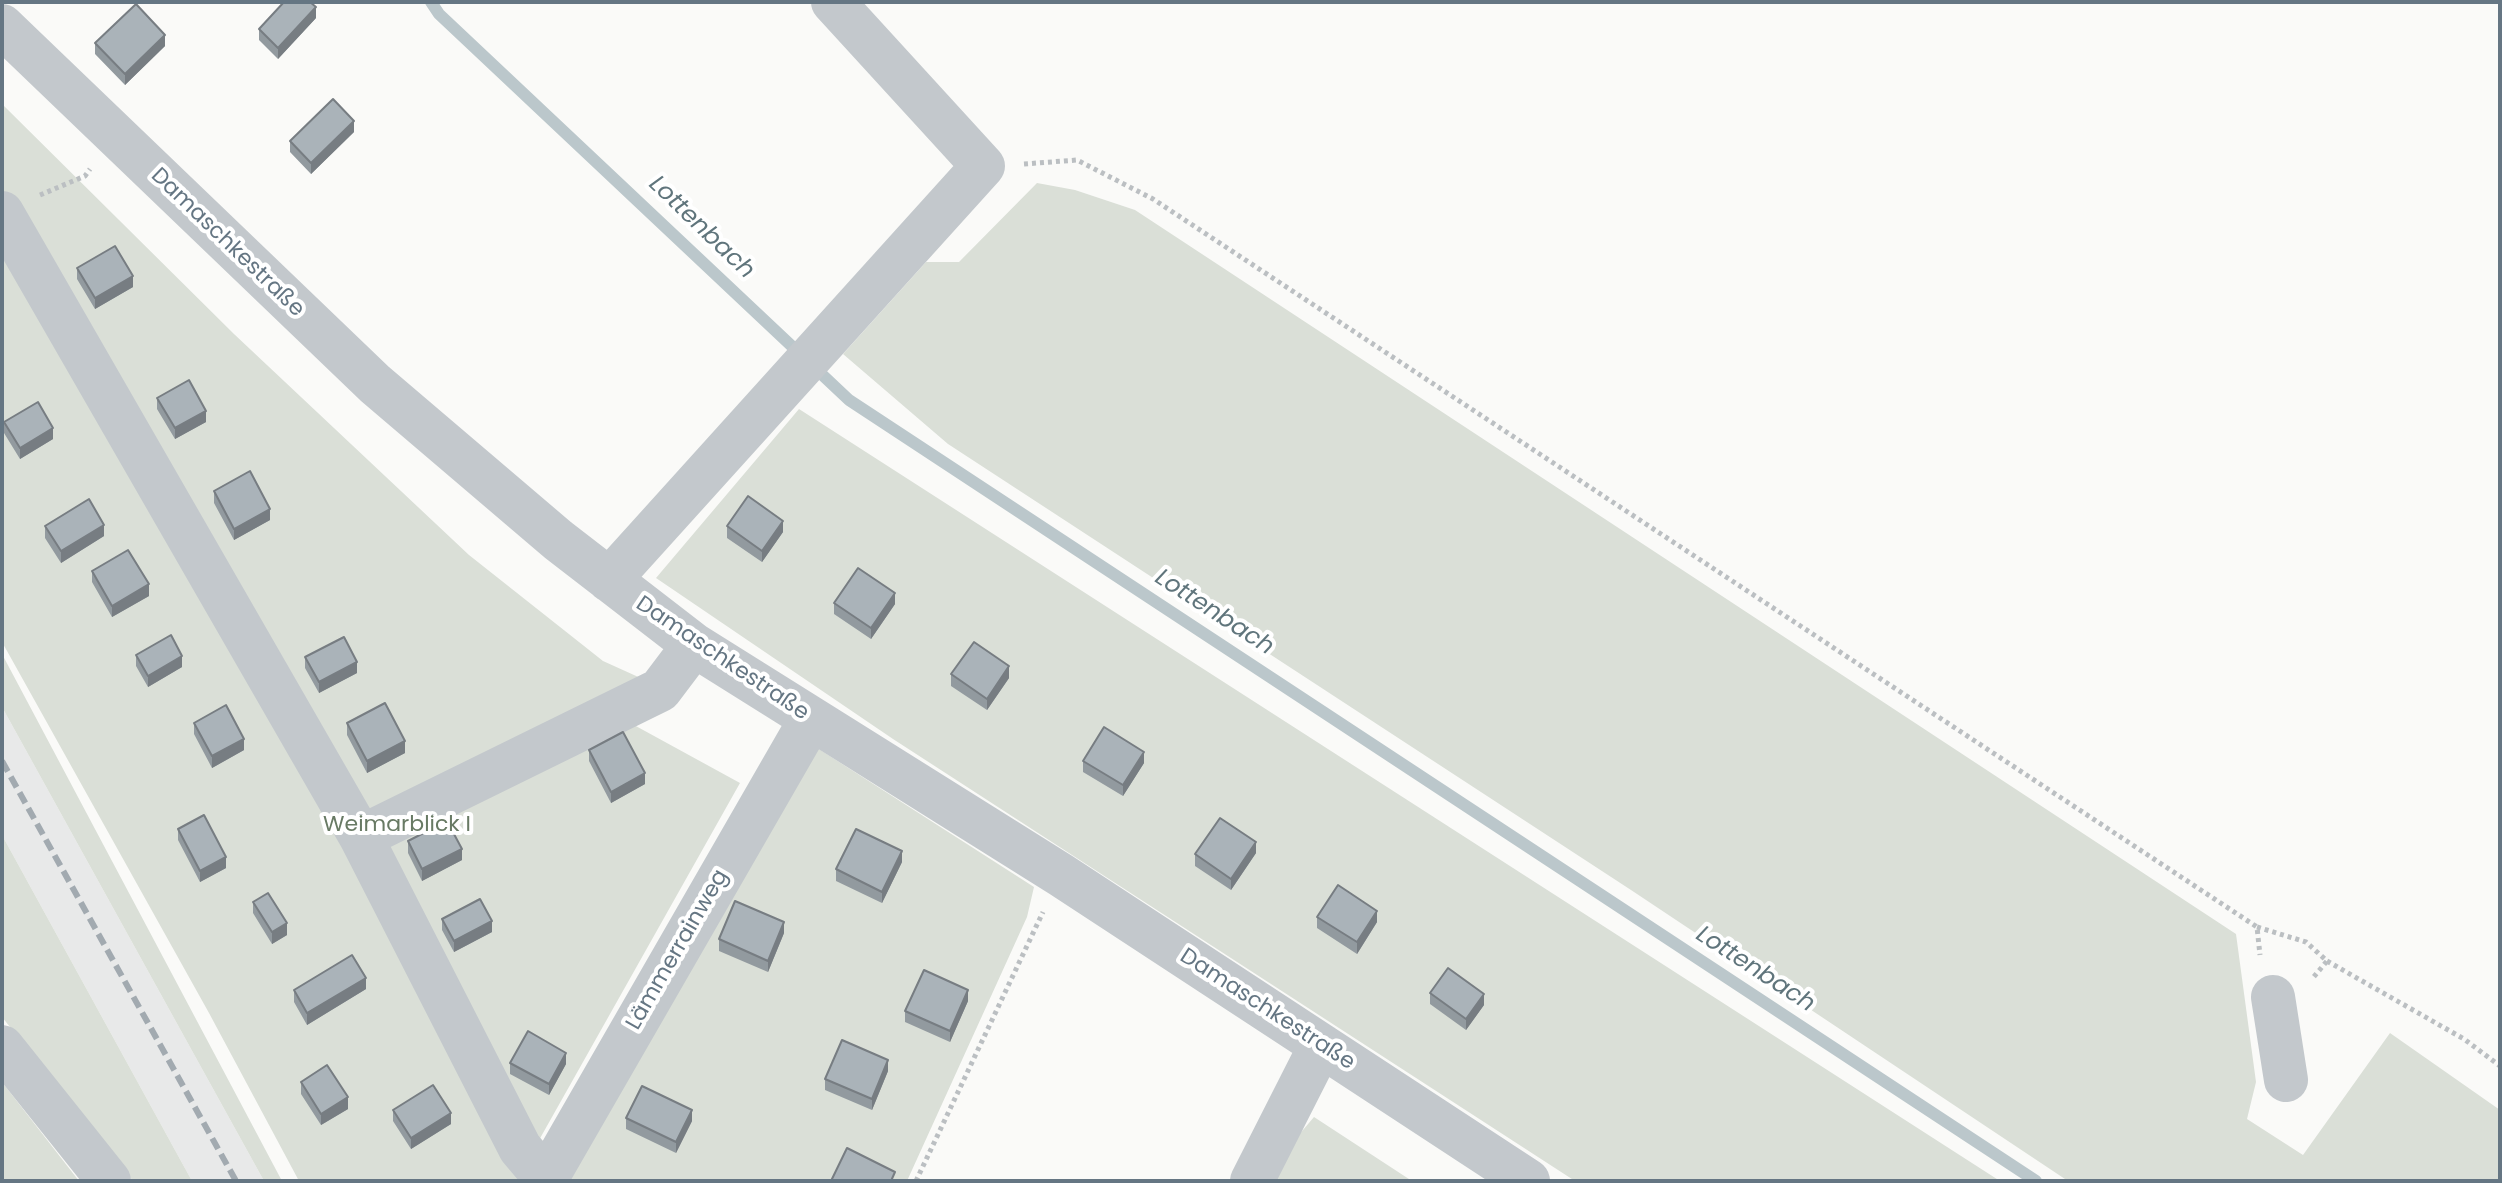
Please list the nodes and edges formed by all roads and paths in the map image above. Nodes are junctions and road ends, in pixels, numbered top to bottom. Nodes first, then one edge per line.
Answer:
1 (833, 2) edge
2 (2, 26) edge
3 (117, 137) junction
4 (983, 166) junction
5 (16, 206) edge
6 (609, 580) junction
7 (694, 645) junction
8 (811, 719) junction
9 (361, 837) junction
10 (1061, 875) junction
11 (2257, 927) junction
12 (2327, 961) junction
13 (2273, 997) junction
14 (1321, 1045) junction
15 (2, 1047) edge
16 (2500, 1066) edge
17 (2286, 1080) dead end
18 (545, 1180) edge
19 (109, 1181) edge
20 (916, 1181) edge
21 (1252, 1181) edge
22 (1528, 1181) edge

1 - 4 street
2 - 3 street, Damaschkestraße
3 - 5 path
3 - 6 street, Damaschkestraße
4 - 6 street
4 - 11 path
5 - 9 street
6 - 7 street, Damaschkestraße
7 - 8 street, Damaschkestraße
7 - 9 street
8 - 10 street, Damaschkestraße
8 - 18 street, Lämmerrainweg
9 - 18 street
10 - 14 street, Damaschkestraße
10 - 20 path
11 - 12 path
11 - 13 path
12 - 13 path
12 - 16 path
13 - 17 street
14 - 21 street
14 - 22 street, Damaschkestraße
15 - 19 street

